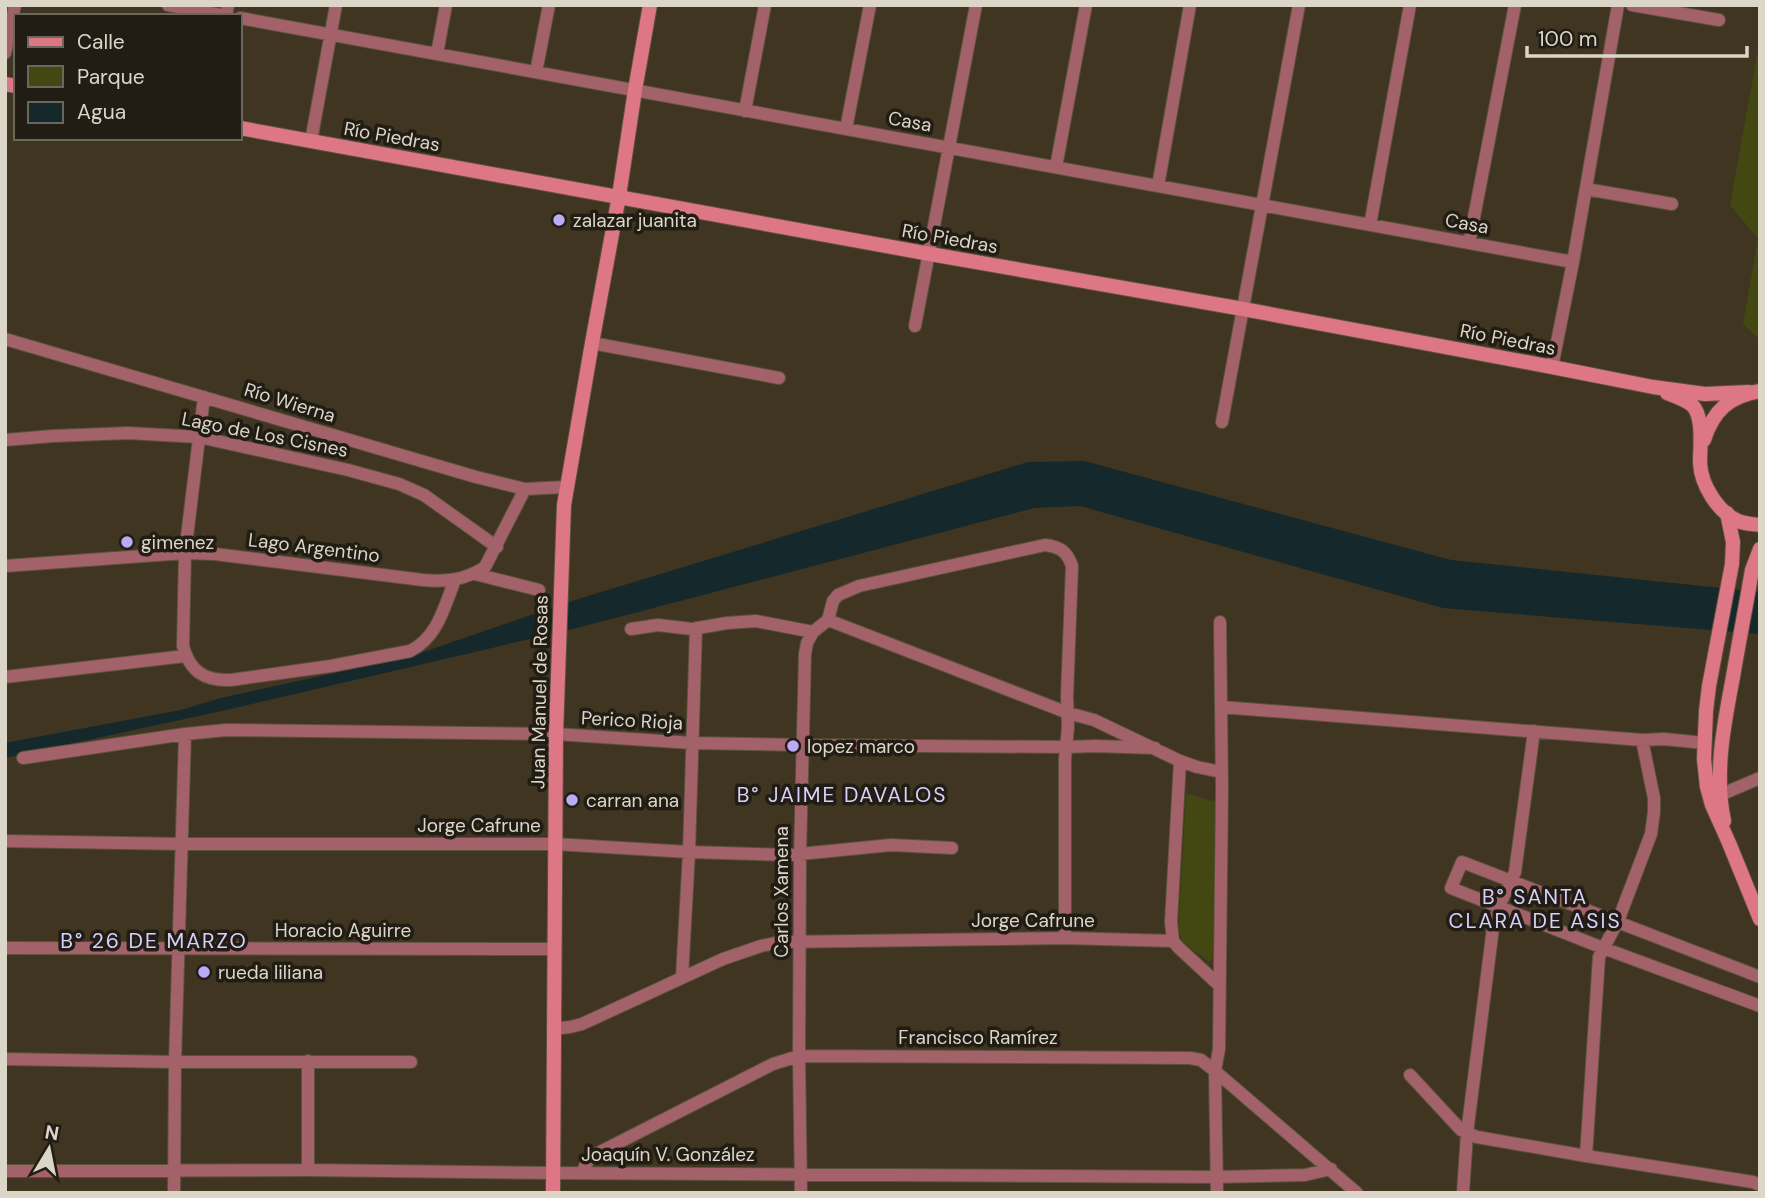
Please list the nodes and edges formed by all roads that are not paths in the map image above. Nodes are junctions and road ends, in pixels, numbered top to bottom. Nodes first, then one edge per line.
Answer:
1 (15, 5) edge
2 (168, 5) edge
3 (336, 5) edge
4 (446, 5) edge
5 (549, 5) edge
6 (650, 5) edge
7 (765, 5) edge
8 (870, 5) edge
9 (976, 5) edge
10 (1086, 5) edge
11 (1190, 5) edge
12 (1299, 5) edge
13 (1410, 5) edge
14 (1515, 5) edge
15 (1618, 5) edge
16 (1632, 5) edge
17 (215, 14) edge
18 (242, 18) edge
19 (1719, 20) dead end
20 (330, 35) junction
21 (5, 53) edge
22 (437, 54) junction
23 (536, 72) junction
24 (635, 90) junction
25 (745, 111) junction
26 (242, 128) edge
27 (846, 129) junction
28 (311, 141) junction
29 (949, 148) junction
30 (1056, 167) junction
31 (1158, 186) junction
32 (1586, 188) junction
33 (619, 196) junction
34 (1672, 204) dead end
35 (1263, 206) junction
36 (1370, 225) junction
37 (1469, 243) junction
38 (930, 254) junction
39 (1573, 262) junction
40 (1243, 309) junction
41 (915, 326) dead end
42 (5, 338) edge
43 (592, 343) junction
44 (1552, 367) junction
45 (779, 378) dead end
46 (1653, 387) junction
47 (1755, 391) edge
48 (204, 397) junction
49 (1222, 422) dead end
50 (199, 437) junction
51 (5, 440) edge
52 (1701, 448) junction
53 (566, 487) junction
54 (526, 489) junction
55 (1727, 513) junction
56 (1760, 525) edge
57 (497, 547) junction
58 (1760, 549) edge
59 (185, 553) junction
60 (5, 566) edge
61 (475, 574) junction
62 (455, 580) junction
63 (538, 590) dead end
64 (828, 620) junction
65 (1220, 622) dead end
66 (696, 628) junction
67 (631, 629) dead end
68 (813, 632) junction
69 (186, 656) junction
70 (5, 677) edge
71 (1221, 706) junction
72 (1068, 713) junction
73 (1534, 731) junction
74 (185, 734) junction
75 (556, 734) junction
76 (1642, 740) junction
77 (692, 743) junction
78 (1704, 743) junction
79 (802, 745) junction
80 (1066, 747) junction
81 (1155, 748) junction
82 (23, 758) dead end
83 (1180, 761) junction
84 (1221, 772) junction
85 (1760, 778) edge
86 (1720, 795) junction
87 (5, 841) edge
88 (1729, 843) junction
89 (183, 844) junction
90 (555, 844) junction
91 (952, 848) dead end
92 (689, 852) junction
93 (800, 855) junction
94 (1512, 882) junction
95 (1756, 899) edge
96 (1499, 906) junction
97 (1760, 919) edge
98 (1618, 922) junction
99 (1065, 938) junction
100 (800, 941) junction
101 (1173, 941) junction
102 (5, 948) edge
103 (1604, 948) junction
104 (554, 949) junction
105 (179, 950) junction
106 (1760, 976) edge
107 (682, 977) junction
108 (1219, 985) junction
109 (1760, 1006) edge
110 (553, 1029) junction
111 (799, 1056) junction
112 (5, 1059) edge
113 (308, 1061) junction
114 (176, 1062) junction
115 (411, 1062) dead end
116 (1215, 1071) junction
117 (1410, 1075) dead end
118 (1467, 1133) junction
119 (1586, 1156) junction
120 (1331, 1169) junction
121 (174, 1170) junction
122 (308, 1170) junction
123 (5, 1171) edge
124 (553, 1173) junction
125 (583, 1173) junction
126 (801, 1174) junction
127 (1217, 1177) junction
128 (1760, 1185) edge
129 (174, 1193) edge
130 (553, 1193) edge
131 (801, 1193) edge
132 (1217, 1193) edge
133 (1357, 1193) edge
134 (1462, 1193) edge

1 - 21 street
2 - 17 street
3 - 20 street
4 - 22 street
5 - 23 street
6 - 24 street, Juan Manuel de Rosas
7 - 25 street
8 - 27 street
9 - 29 street
10 - 30 street
11 - 31 street
12 - 35 street
13 - 36 street
14 - 37 street
15 - 32 street
16 - 19 street
18 - 20 street, Casa
20 - 22 street, Casa
20 - 28 street
22 - 23 street, Casa
23 - 24 street, Casa
24 - 25 street, Casa
24 - 33 street, Juan Manuel de Rosas
25 - 27 street, Casa
26 - 28 street, Río Piedras
27 - 29 street, Casa
28 - 33 street, Río Piedras
29 - 30 street, Casa
29 - 38 street
30 - 31 street, Casa
31 - 35 street, Casa
32 - 34 street
32 - 39 street
33 - 38 street, Río Piedras
33 - 43 street, Juan Manuel de Rosas
35 - 36 street, Casa
35 - 40 street
36 - 37 street, Casa
37 - 39 street, Casa
38 - 40 street, Río Piedras
38 - 41 street
39 - 44 street
40 - 44 street, Río Piedras
40 - 49 street
42 - 48 street, Río Wierna
43 - 45 street
43 - 53 street, Juan Manuel de Rosas
44 - 46 street, Río Piedras
46 - 47 street
46 - 52 street
47 - 52 street
48 - 50 street
48 - 54 street, Río Wierna
50 - 51 street, Lago de Los Cisnes
50 - 57 street, Lago de Los Cisnes
50 - 59 street
52 - 55 street
53 - 54 street, Río Wierna
53 - 75 street, Juan Manuel de Rosas
54 - 57 street
55 - 56 street
55 - 78 street
57 - 61 street
58 - 86 street
59 - 60 street, Lago Argentino
59 - 62 street, Lago Argentino
59 - 69 street
61 - 62 street, Lago Argentino
61 - 63 street
62 - 69 street
64 - 68 street
64 - 72 street
64 - 72 street
65 - 71 street
66 - 67 street
66 - 68 street
66 - 77 street
68 - 79 street, Carlos Xamena
69 - 70 street
71 - 73 street
71 - 84 street
72 - 80 street
72 - 81 street
73 - 76 street
73 - 94 street
74 - 75 street, Perico Rioja
74 - 82 street, Perico Rioja
74 - 89 street
75 - 77 street, Perico Rioja
75 - 90 street, Juan Manuel de Rosas
76 - 78 street
76 - 98 street
77 - 79 street, Perico Rioja
77 - 92 street
78 - 88 street
79 - 80 street, Perico Rioja
79 - 93 street, Carlos Xamena
80 - 81 street, Perico Rioja
80 - 99 street
81 - 83 street
83 - 84 street
83 - 101 street
84 - 108 street
85 - 86 street
86 - 88 street
87 - 89 street, Jorge Cafrune
88 - 95 street
89 - 90 street, Jorge Cafrune
89 - 105 street
90 - 92 street, Jorge Cafrune
90 - 104 street, Juan Manuel de Rosas
91 - 93 street, Jorge Cafrune
92 - 93 street, Jorge Cafrune
92 - 107 street
93 - 100 street, Carlos Xamena
94 - 96 street
94 - 96 street
94 - 98 street
95 - 97 street
96 - 103 street
96 - 118 street
98 - 103 street
98 - 106 street
99 - 100 street, Jorge Cafrune
99 - 101 street, Jorge Cafrune
100 - 107 street, Jorge Cafrune
100 - 111 street, Carlos Xamena
101 - 108 street
102 - 105 street, Horacio Aguirre
103 - 109 street
103 - 119 street
104 - 105 street, Horacio Aguirre
104 - 110 street, Juan Manuel de Rosas
105 - 114 street
107 - 110 street, Jorge Cafrune
108 - 116 street
110 - 124 street, Juan Manuel de Rosas
111 - 116 street, Francisco Ramírez
111 - 125 street, Francisco Ramírez
111 - 126 street, Carlos Xamena
112 - 114 street
113 - 114 street
113 - 115 street
113 - 122 street
114 - 121 street
116 - 120 street, Francisco Ramírez
116 - 127 street
117 - 118 street
118 - 119 street
118 - 134 street
119 - 128 street
120 - 127 street, Joaquín V. González
120 - 133 street, Francisco Ramírez
121 - 122 street, Joaquín V. González
121 - 123 street, Joaquín V. González
121 - 129 street
122 - 124 street, Joaquín V. González
124 - 125 street, Joaquín V. González
124 - 130 street, Juan Manuel de Rosas
125 - 126 street, Joaquín V. González
126 - 127 street, Joaquín V. González
126 - 131 street, Carlos Xamena
127 - 132 street

